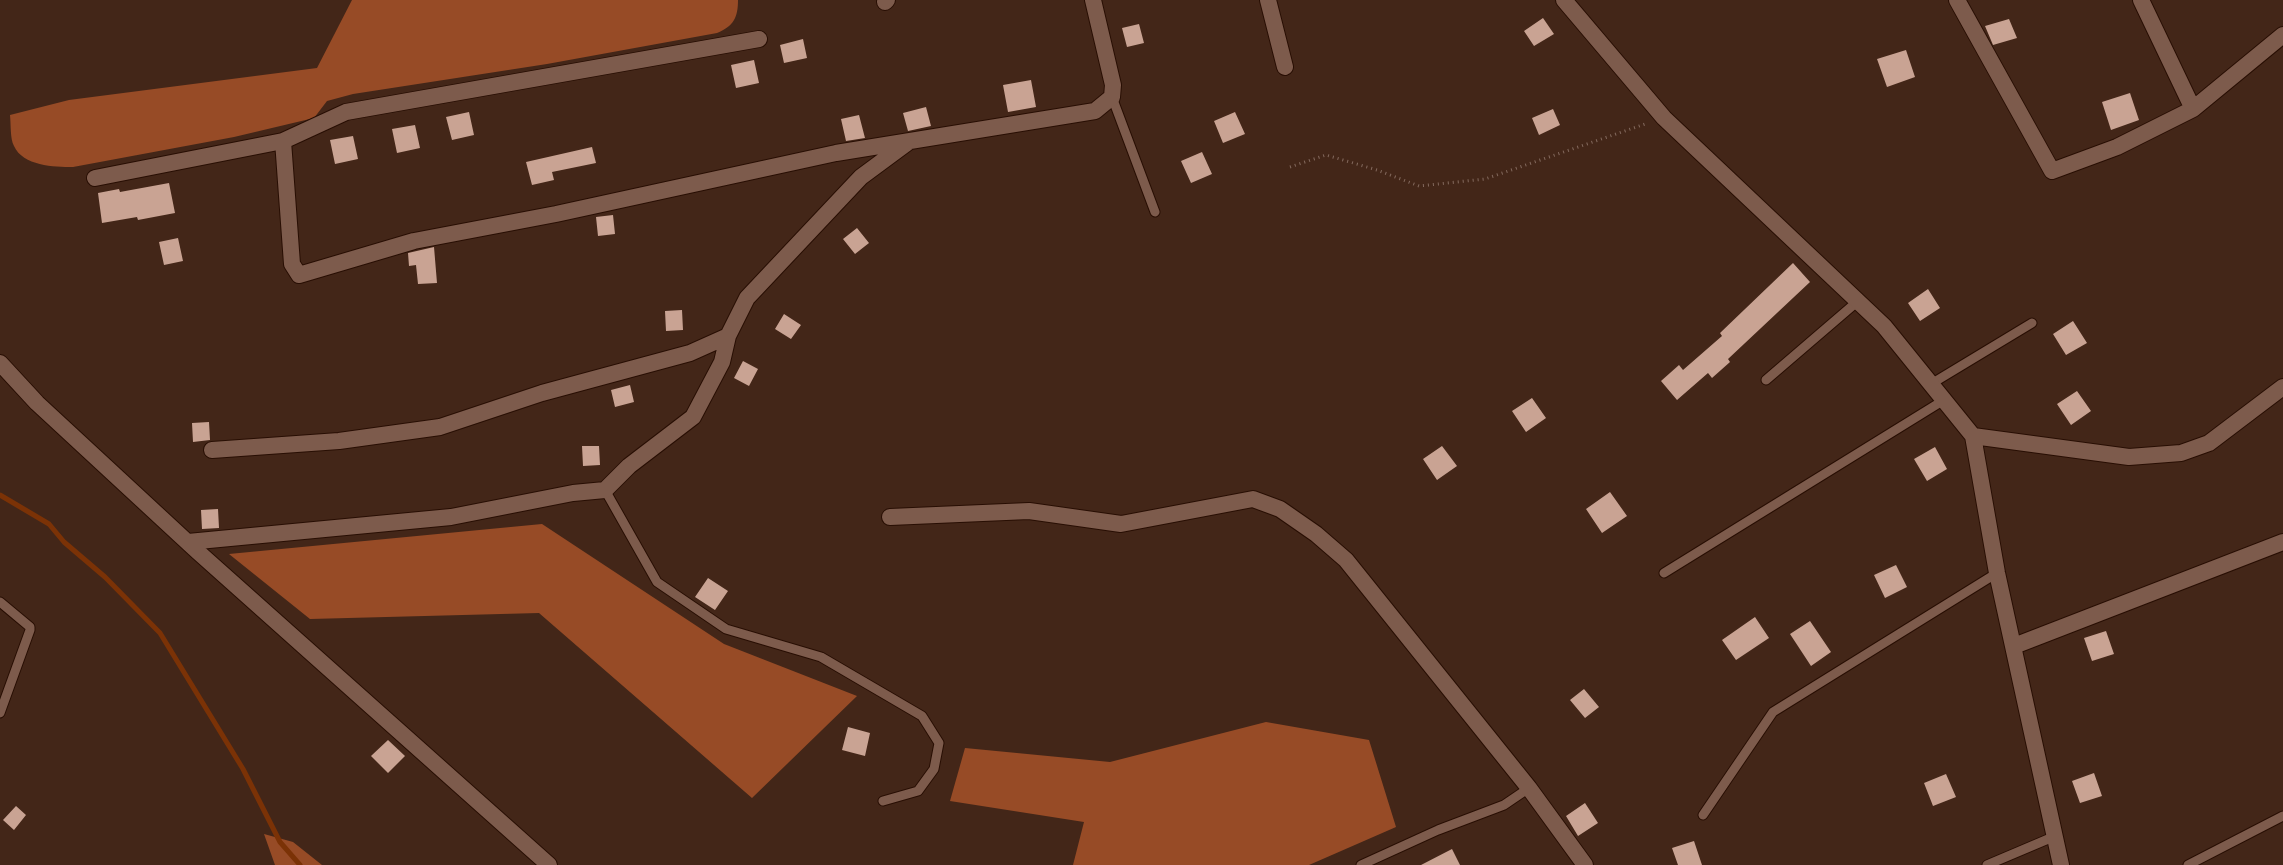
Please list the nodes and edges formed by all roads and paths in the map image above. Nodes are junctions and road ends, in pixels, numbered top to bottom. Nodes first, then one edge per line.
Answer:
1 (1093, 0) edge
2 (1268, 0) edge
3 (1564, 0) edge
4 (1957, 0) edge
5 (2142, 0) edge
6 (2283, 35) edge
7 (759, 39) dead end
8 (1285, 67) dead end
9 (1112, 97) junction
10 (2193, 109) junction
11 (1664, 118) junction
12 (284, 141) junction
13 (910, 142) junction
14 (1290, 167) dead end
15 (95, 178) dead end
16 (1155, 212) dead end
17 (1858, 301) junction
18 (2032, 323) dead end
19 (728, 336) junction
20 (0, 363) edge
21 (1766, 380) dead end
22 (1931, 384) junction
23 (2283, 387) edge
24 (1944, 400) junction
25 (1973, 436) junction
26 (212, 450) dead end
27 (605, 490) junction
28 (890, 517) dead end
29 (188, 542) junction
30 (2283, 542) edge
31 (1664, 573) dead end
32 (1997, 573) junction
33 (0, 602) edge
34 (2014, 646) junction
35 (0, 713) edge
36 (1529, 788) junction
37 (883, 801) dead end
38 (1704, 815) dead end
39 (2283, 816) edge
40 (2053, 837) junction
41 (549, 865) edge
42 (1361, 865) edge
43 (1585, 865) edge
44 (1988, 865) edge
45 (2060, 865) edge
46 (2188, 865) edge

1 - 9 street
2 - 8 street
3 - 11 street
4 - 10 street
5 - 10 street
6 - 10 street
7 - 12 street
9 - 13 street
9 - 16 lane
11 - 14 path
11 - 17 street
12 - 13 street
12 - 15 street
13 - 19 street
17 - 21 lane
17 - 22 street
18 - 22 lane
19 - 26 street
19 - 27 street
20 - 29 street
22 - 24 street
23 - 25 street
24 - 25 street
24 - 31 lane
25 - 32 street
27 - 29 street
27 - 37 lane
28 - 36 street
29 - 41 street
30 - 34 street
32 - 34 street
32 - 38 lane
33 - 35 lane
34 - 40 street
36 - 42 lane
36 - 43 street
39 - 46 lane
40 - 44 lane
40 - 45 street

